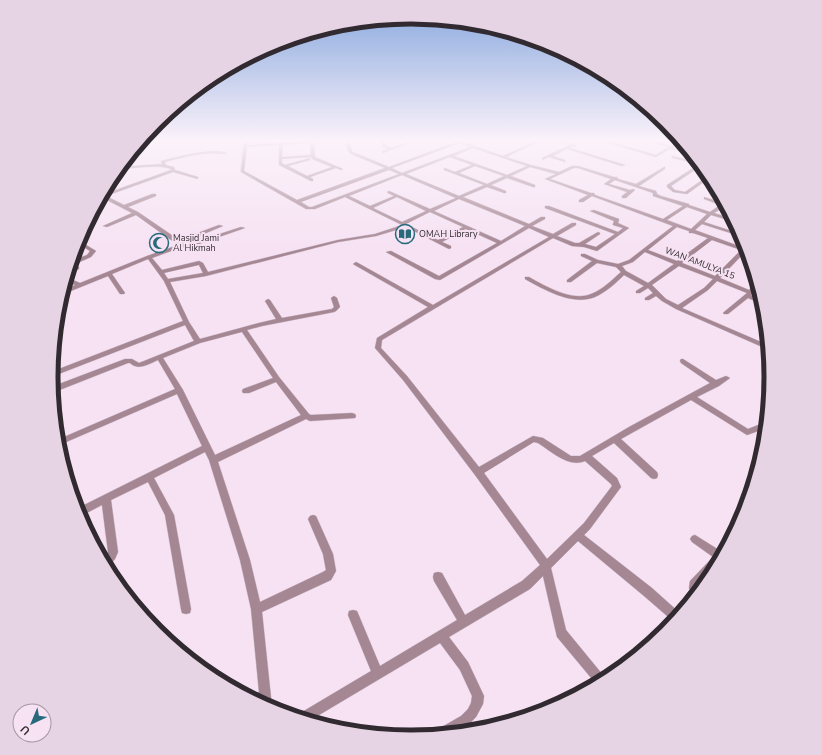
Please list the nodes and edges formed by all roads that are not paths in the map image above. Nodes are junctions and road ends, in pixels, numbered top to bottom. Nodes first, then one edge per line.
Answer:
1 (161, 175) edge
2 (188, 175) edge
3 (250, 175) edge
4 (303, 175) edge
5 (312, 175) edge
6 (372, 175) edge
7 (402, 175) edge
8 (408, 175) edge
9 (461, 175) edge
10 (554, 175) edge
11 (607, 175) edge
12 (654, 175) edge
13 (684, 175) edge
14 (507, 176) joint
15 (307, 177) junction
16 (197, 178) dead end
17 (616, 178) junction
18 (312, 180) dead end
19 (704, 180) edge
20 (487, 185) junction
21 (534, 186) dead end
22 (637, 187) junction
23 (389, 192) dead end
24 (505, 192) dead end
25 (631, 192) junction
26 (110, 193) edge
27 (593, 194) junction
28 (154, 195) dead end
29 (346, 196) junction
30 (397, 196) junction
31 (460, 197) junction
32 (624, 197) dead end
33 (107, 198) edge
34 (706, 198) dead end
35 (297, 202) junction
36 (581, 202) dead end
37 (718, 202) edge
38 (687, 205) junction
39 (124, 207) junction
40 (547, 207) dead end
41 (721, 207) edge
42 (369, 208) junction
43 (429, 211) junction
44 (592, 211) dead end
45 (136, 213) junction
46 (709, 214) junction
47 (543, 218) dead end
48 (727, 219) edge
49 (664, 220) junction
50 (700, 222) junction
51 (574, 224) dead end
52 (404, 225) junction
53 (677, 225) junction
54 (105, 226) dead end
55 (222, 226) dead end
56 (466, 227) junction
57 (528, 227) junction
58 (243, 228) dead end
59 (691, 232) junction
60 (598, 233) dead end
61 (618, 234) junction
62 (734, 234) edge
63 (554, 237) junction
64 (711, 238) junction
65 (738, 241) edge
66 (438, 242) junction
67 (500, 242) junction
68 (180, 243) junction
69 (83, 244) edge
70 (580, 245) junction
71 (733, 246) junction
72 (449, 247) dead end
73 (741, 249) edge
74 (644, 250) junction
75 (389, 252) dead end
76 (742, 254) edge
77 (583, 255) dead end
78 (149, 256) junction
79 (77, 260) edge
80 (596, 261) junction
81 (356, 264) dead end
82 (678, 264) junction
83 (618, 266) junction
84 (162, 272) junction
85 (624, 272) junction
86 (109, 273) junction
87 (206, 274) junction
88 (528, 278) dead end
89 (715, 278) junction
90 (71, 281) edge
91 (167, 281) junction
92 (569, 281) dead end
93 (79, 285) junction
94 (647, 286) junction
95 (753, 289) edge
96 (69, 290) edge
97 (638, 292) dead end
98 (122, 293) dead end
99 (657, 294) junction
100 (748, 294) junction
101 (334, 298) dead end
102 (755, 298) edge
103 (647, 299) dead end
104 (268, 301) dead end
105 (432, 307) junction
106 (678, 308) junction
107 (726, 313) dead end
108 (280, 320) junction
109 (186, 322) junction
110 (243, 329) junction
111 (198, 342) junction
112 (763, 345) edge
113 (160, 358) junction
114 (683, 361) dead end
115 (58, 372) edge
116 (726, 378) dead end
117 (277, 379) junction
118 (716, 384) junction
119 (58, 388) edge
120 (179, 390) junction
121 (246, 391) dead end
122 (692, 397) junction
123 (306, 416) junction
124 (352, 416) dead end
125 (761, 427) edge
126 (615, 439) junction
127 (63, 440) edge
128 (206, 448) junction
129 (586, 456) junction
130 (213, 460) junction
131 (478, 472) junction
132 (654, 475) dead end
133 (149, 476) junction
134 (106, 498) junction
135 (83, 510) edge
136 (313, 519) dead end
137 (577, 534) junction
138 (695, 540) dead end
139 (718, 552) edge
140 (108, 560) edge
141 (546, 566) junction
142 (707, 570) edge
143 (438, 577) dead end
144 (694, 588) edge
145 (186, 609) dead end
146 (256, 609) junction
147 (674, 614) edge
148 (353, 615) dead end
149 (464, 623) junction
150 (442, 636) junction
151 (377, 673) junction
152 (598, 677) edge
153 (265, 699) edge
154 (307, 715) edge
155 (451, 729) edge

1 - 26 street
2 - 16 street
3 - 35 street
4 - 15 street
5 - 15 street
6 - 35 street
7 - 29 street
8 - 31 street
9 - 20 street
10 - 27 street
11 - 17 street
12 - 22 street
13 - 19 street
14 - 20 street
14 - 21 street
15 - 18 street
17 - 22 street
17 - 25 street
20 - 24 street
20 - 31 street
22 - 25 street
22 - 38 street
23 - 30 street
25 - 32 street
27 - 36 street
27 - 49 street
28 - 39 street
29 - 35 street
29 - 42 street
30 - 42 street
30 - 43 street
31 - 43 street
31 - 57 street
33 - 39 street
34 - 37 street
38 - 46 street
38 - 49 street
39 - 45 street
40 - 61 street
41 - 46 street
42 - 52 street
43 - 52 street
43 - 56 street
44 - 61 street
45 - 54 street
45 - 68 street
46 - 48 street
46 - 50 street
47 - 57 street
49 - 53 street
50 - 59 street
50 - 62 street
51 - 63 street
52 - 66 street
52 - 87 street
53 - 59 street
53 - 74 street
55 - 68 street
56 - 66 street
56 - 67 street
57 - 63 street
57 - 67 street
58 - 68 street
59 - 64 street
60 - 70 street
61 - 70 street
63 - 70 street
63 - 105 street
64 - 71 street
64 - 82 street
65 - 71 street
66 - 72 street
67 - 75 street
68 - 78 street
69 - 79 street
71 - 73 street
74 - 82 street, WAN AMULYA 15
74 - 83 street
76 - 89 street
77 - 80 street
78 - 84 street
78 - 86 street
80 - 83 street
80 - 92 street
81 - 105 street
82 - 89 street, WAN AMULYA 15
82 - 94 street
83 - 85 street
84 - 87 street
84 - 91 street
85 - 88 street
85 - 94 street
86 - 93 street
86 - 98 street
87 - 91 street
89 - 100 street, WAN AMULYA 15
89 - 106 street
90 - 93 street
91 - 109 street
93 - 96 street
94 - 97 street
94 - 99 street
95 - 100 street
99 - 103 street
99 - 106 street
100 - 102 street, WAN AMULYA 15
100 - 107 street
101 - 108 street
104 - 108 street
105 - 131 street
106 - 112 street
108 - 110 street
109 - 111 street
109 - 115 street
110 - 111 street
110 - 117 street
111 - 113 street
113 - 119 street
113 - 120 street
114 - 118 street
116 - 118 street
117 - 121 street
117 - 123 street
118 - 122 street
120 - 127 street
120 - 128 street
122 - 125 street
122 - 126 street
123 - 124 street
123 - 130 street
126 - 129 street
126 - 132 street
128 - 130 street
128 - 133 street
129 - 131 street
129 - 137 street
130 - 146 street
131 - 141 street
133 - 134 street
133 - 145 street
134 - 135 street
134 - 140 street
136 - 146 street
137 - 141 street
137 - 147 street
138 - 139 street
141 - 149 street
141 - 152 street
142 - 144 street
143 - 149 street
146 - 153 street
148 - 151 street
149 - 150 street
150 - 151 street
150 - 155 street
151 - 154 street

